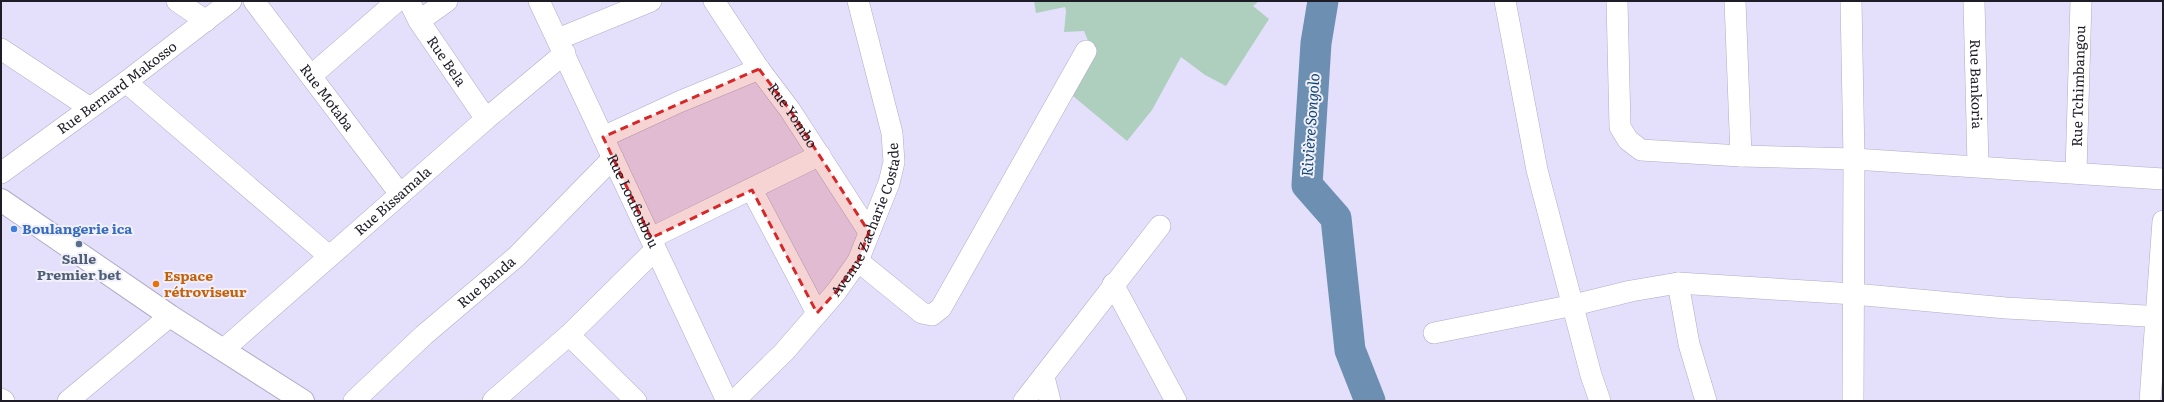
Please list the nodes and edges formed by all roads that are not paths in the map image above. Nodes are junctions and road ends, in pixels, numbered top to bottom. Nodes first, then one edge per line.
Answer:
1 (177, 1) edge
2 (231, 1) edge
3 (254, 1) edge
4 (397, 1) edge
5 (409, 1) edge
6 (447, 1) edge
7 (539, 1) edge
8 (651, 1) edge
9 (714, 1) edge
10 (858, 1) edge
11 (1505, 1) edge
12 (1617, 1) edge
13 (1735, 1) edge
14 (1851, 1) edge
15 (1974, 1) edge
16 (2081, 1) edge
17 (206, 21) junction
18 (419, 21) junction
19 (561, 46) junction
20 (1, 49) edge
21 (1086, 51) dead end
22 (759, 68) junction
23 (311, 76) junction
24 (126, 82) junction
25 (90, 108) junction
26 (486, 119) junction
27 (603, 137) junction
28 (820, 155) junction
29 (1741, 156) junction
30 (613, 158) junction
31 (1854, 159) junction
32 (1978, 166) junction
33 (2076, 172) junction
34 (1, 173) edge
35 (2163, 179) edge
36 (752, 190) junction
37 (400, 194) junction
38 (1, 200) edge
39 (2163, 221) edge
40 (1160, 226) dead end
41 (869, 232) junction
42 (653, 244) junction
43 (329, 256) junction
44 (858, 260) junction
45 (1678, 283) junction
46 (1113, 284) junction
47 (1854, 294) junction
48 (1574, 305) junction
49 (817, 312) junction
50 (170, 316) junction
51 (2160, 317) edge
52 (1434, 333) dead end
53 (569, 334) junction
54 (223, 350) junction
55 (1044, 377) junction
56 (1, 399) edge
57 (295, 399) edge
58 (4, 401) edge
59 (68, 401) edge
60 (354, 401) edge
61 (493, 401) edge
62 (636, 401) edge
63 (727, 401) edge
64 (734, 401) edge
65 (1024, 401) edge
66 (1050, 401) edge
67 (1176, 401) edge
68 (1600, 401) edge
69 (1706, 401) edge
70 (1853, 401) edge
71 (2150, 401) edge

1 - 17 street
2 - 17 street, Rue Bernard Makosso
3 - 23 street, Rue Motaba
4 - 23 street
5 - 18 street, Rue Bela
6 - 18 street
7 - 19 street, Rue Loufoubou
8 - 19 street, Rue Bissamala
9 - 22 street, Rue Yombo
10 - 41 street, Avenue Zacharie Costade
11 - 48 street
12 - 29 street
13 - 29 street
14 - 31 street
15 - 32 street, Rue Bankoria
16 - 33 street, Rue Tchimbangou
17 - 24 street, Rue Bernard Makosso
18 - 26 street, Rue Bela
19 - 26 street, Rue Bissamala
19 - 27 street, Rue Loufoubou
20 - 25 street
21 - 44 street
22 - 27 street
22 - 28 street, Rue Yombo
23 - 37 street, Rue Motaba
24 - 25 street, Rue Bernard Makosso
24 - 43 street
25 - 34 street, Rue Bernard Makosso
26 - 37 street, Rue Bissamala
27 - 30 street, Rue Loufoubou
28 - 36 street
28 - 41 street, Rue Yombo
29 - 31 street
30 - 42 street, Rue Loufoubou
30 - 60 street, Rue Banda
31 - 32 street
31 - 47 street
32 - 33 street
33 - 35 street
36 - 42 street
36 - 49 street
37 - 43 street, Rue Bissamala
38 - 50 main road
39 - 51 street
40 - 46 street
41 - 44 street, Avenue Zacharie Costade
42 - 53 street
42 - 63 street, Rue Loufoubou
43 - 54 street, Rue Bissamala
44 - 49 street, Avenue Zacharie Costade
45 - 47 street
45 - 48 street
45 - 69 street
46 - 55 street
46 - 67 street
47 - 51 street
47 - 70 street
48 - 52 street
48 - 68 street
49 - 64 street, Avenue Zacharie Costade
50 - 54 main road
50 - 59 street
51 - 71 street
53 - 61 street
53 - 62 street
54 - 57 main road
55 - 65 street
55 - 66 street
56 - 58 street

